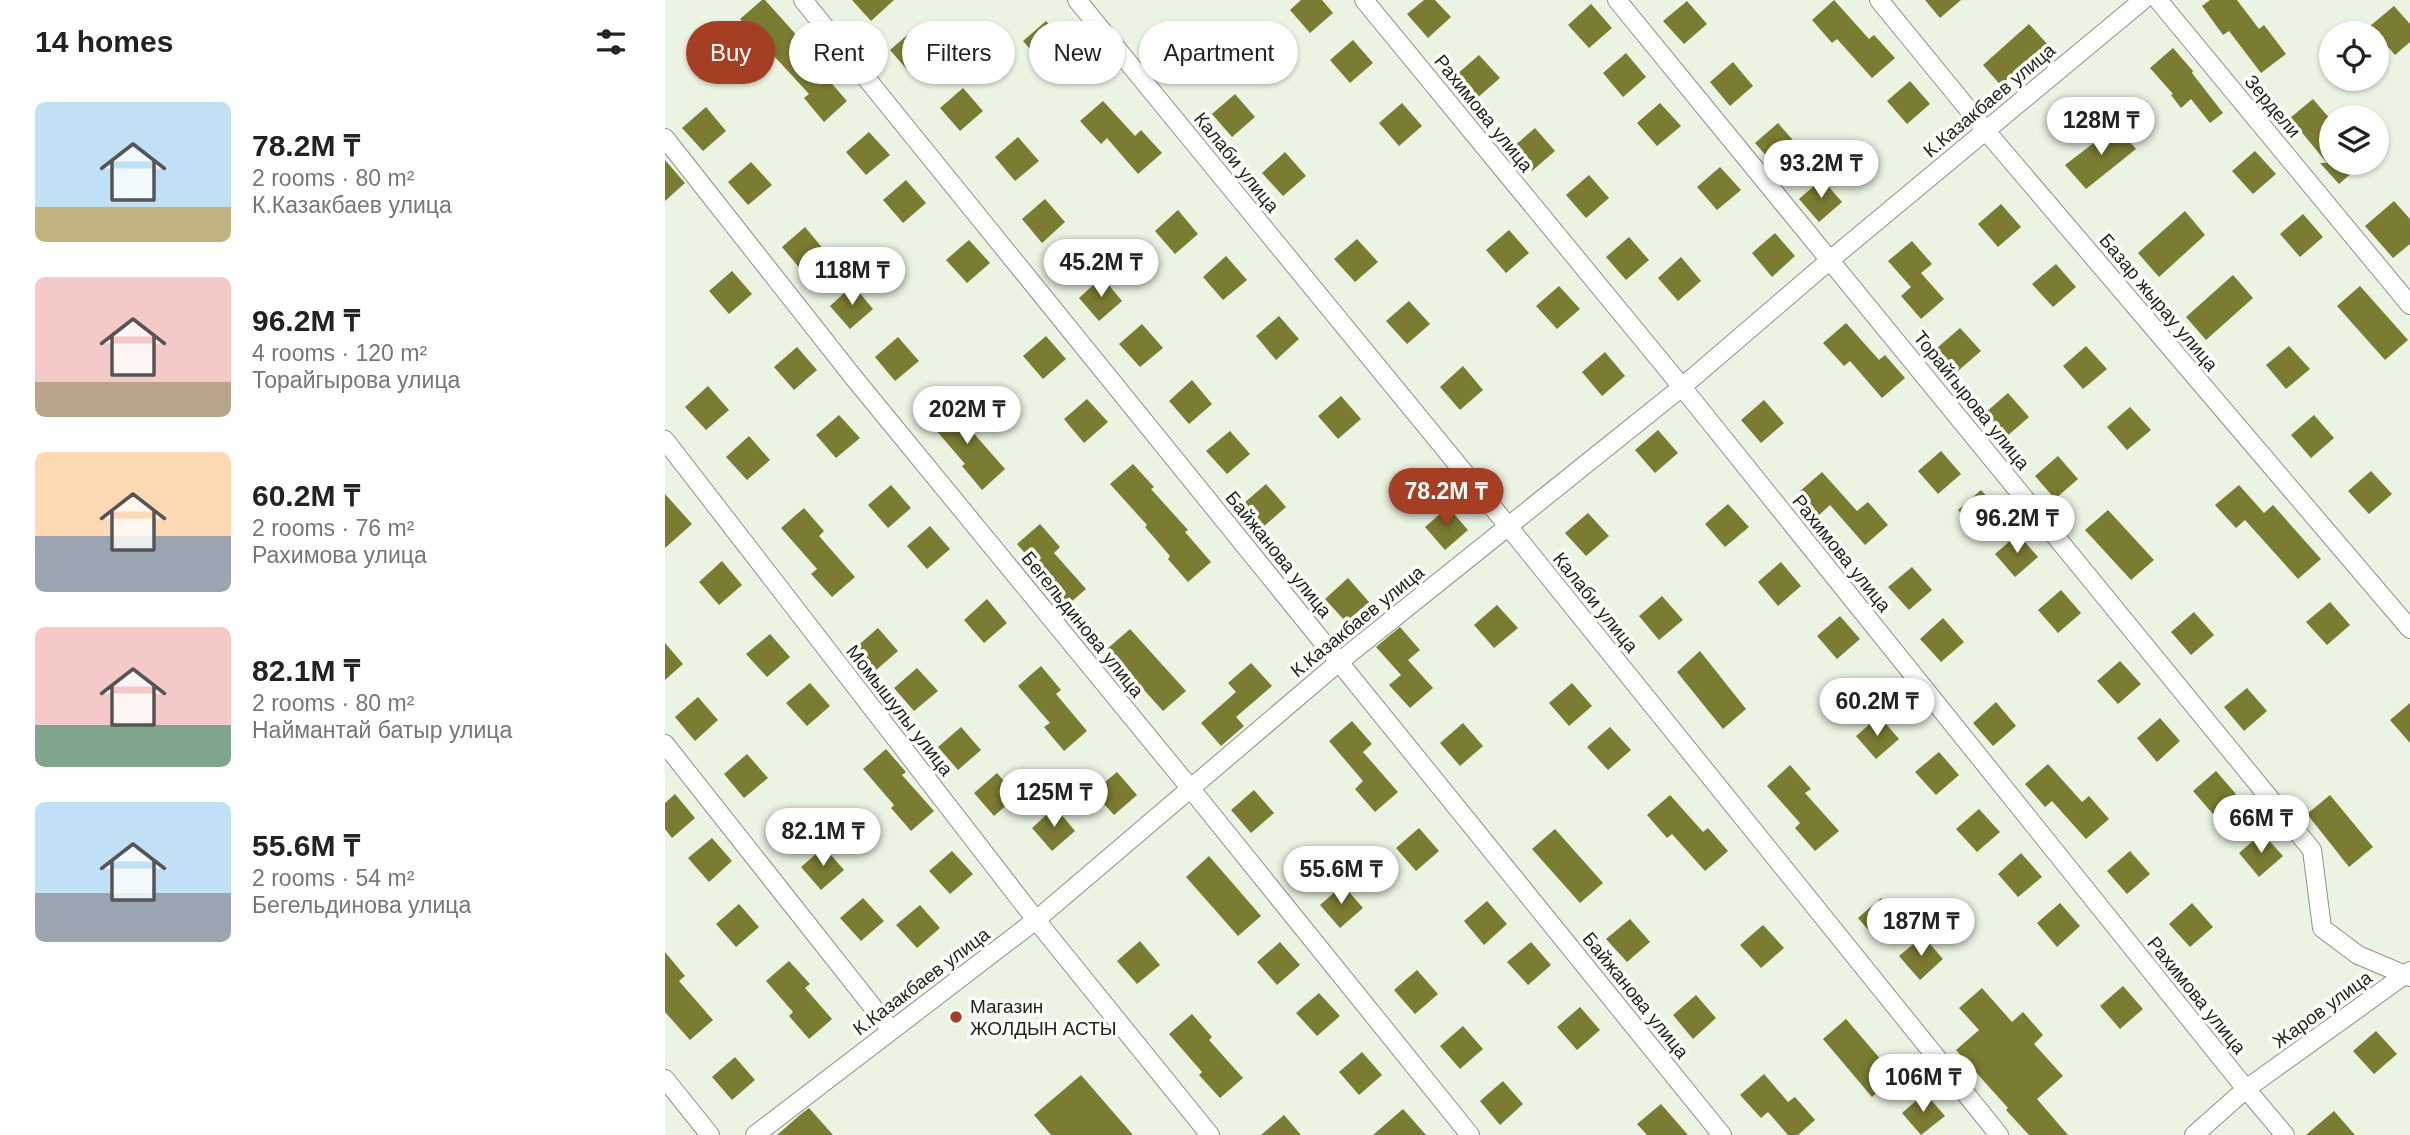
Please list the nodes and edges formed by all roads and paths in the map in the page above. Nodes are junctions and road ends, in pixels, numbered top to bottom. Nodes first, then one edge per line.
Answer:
1 (803, 0) edge
2 (1077, 0) edge
3 (1364, 0) edge
4 (1617, 0) edge
5 (1879, 0) edge
6 (2143, 0) edge
7 (2158, 0) edge
8 (1986, 131) junction
9 (665, 138) edge
10 (1830, 260) junction
11 (2410, 305) edge
12 (1682, 387) junction
13 (665, 440) edge
14 (1509, 526) junction
15 (2410, 629) edge
16 (1339, 662) junction
17 (665, 744) edge
18 (1191, 789) junction
19 (1036, 920) junction
20 (2409, 974) edge
21 (891, 1030) junction
22 (665, 1079) edge
23 (2246, 1089) junction
24 (711, 1135) edge
25 (755, 1135) edge
26 (1210, 1135) edge
27 (1469, 1135) edge
28 (1722, 1135) edge
29 (1999, 1135) edge
30 (2194, 1135) edge
31 (2285, 1135) edge

1 - 16 street, Байжанова улица
2 - 14 street, Калаби улица
3 - 12 street, Рахимова улица
4 - 10 street, Торайгырова улица
5 - 8 street, Базар жырау улица
6 - 8 street, К.Казакбаев улица
7 - 11 street, Зердели
8 - 10 street, К.Казакбаев улица
8 - 15 street, Базар жырау улица
9 - 18 street, Бегельдинова улица
10 - 12 street, К.Казакбаев улица
10 - 20 street, Торайгырова улица
12 - 14 street, К.Казакбаев улица
12 - 23 street, Рахимова улица
13 - 19 street, Момышулы улица
14 - 16 street, К.Казакбаев улица
14 - 29 street, Калаби улица
16 - 18 street, К.Казакбаев улица
16 - 28 street, Байжанова улица
17 - 21 street
18 - 19 street, К.Казакбаев улица
18 - 27 street, Бегельдинова улица
19 - 21 street, К.Казакбаев улица
19 - 26 street, Момышулы улица
20 - 23 street, Жаров улица
21 - 25 street, К.Казакбаев улица
22 - 24 street
23 - 30 street, Жаров улица
23 - 31 street, Рахимова улица

